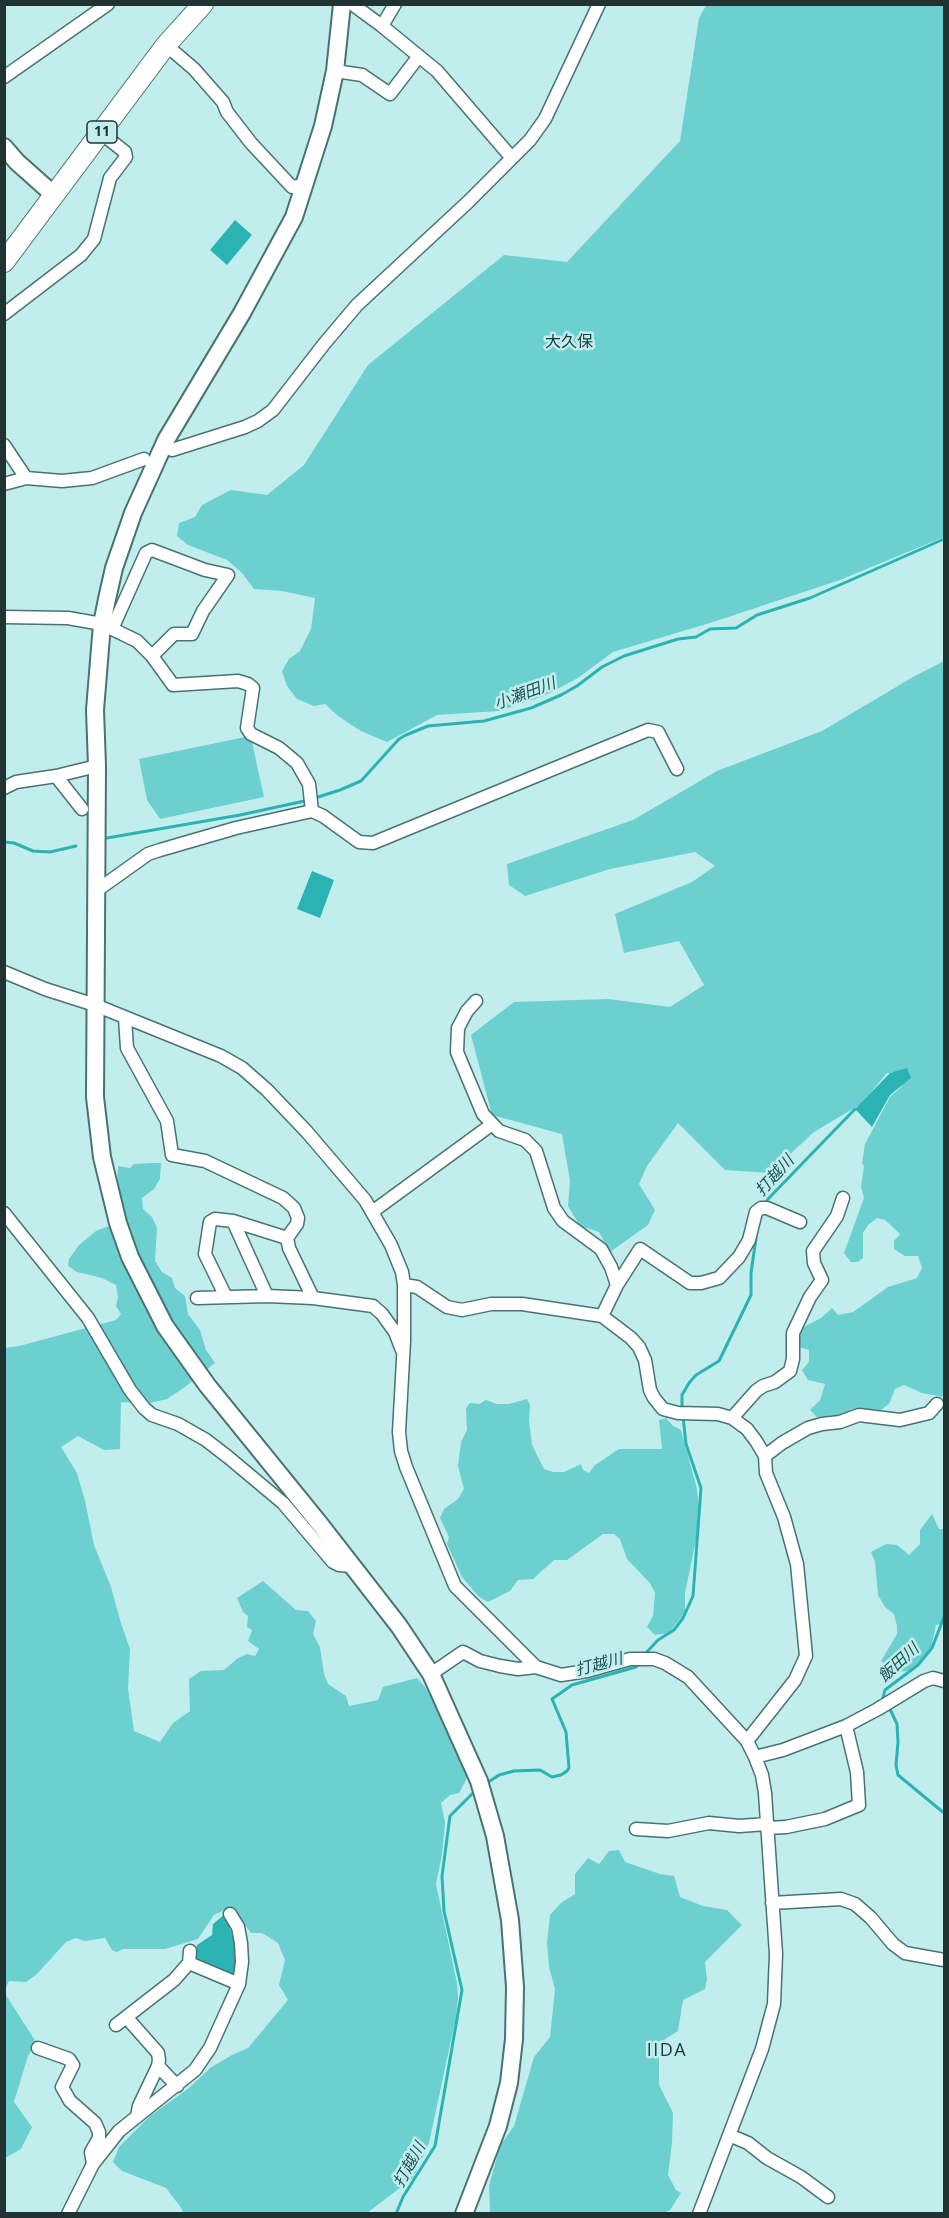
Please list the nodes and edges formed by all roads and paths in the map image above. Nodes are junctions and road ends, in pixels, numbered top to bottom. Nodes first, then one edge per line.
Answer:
1 (342, 4) edge
2 (352, 4) edge
3 (395, 4) edge
4 (599, 4) edge
5 (104, 6) edge
6 (198, 6) edge
7 (382, 27) junction
8 (166, 45) junction
9 (419, 56) junction
10 (335, 70) junction
11 (4, 77) edge
12 (101, 133) junction
13 (4, 147) edge
14 (511, 157) junction
15 (305, 185) junction
16 (54, 195) junction
17 (4, 262) edge
18 (4, 314) edge
19 (4, 445) edge
20 (172, 450) dead end
21 (144, 459) dead end
22 (26, 478) junction
23 (4, 484) edge
24 (4, 617) edge
25 (107, 627) junction
26 (152, 656) junction
27 (97, 766) junction
28 (677, 769) dead end
29 (56, 776) junction
30 (4, 788) edge
31 (82, 810) dead end
32 (312, 811) junction
33 (96, 891) junction
34 (4, 972) edge
35 (476, 1001) dead end
36 (95, 1005) junction
37 (125, 1018) junction
38 (491, 1125) junction
39 (843, 1198) dead end
40 (372, 1212) junction
41 (4, 1213) edge
42 (233, 1221) junction
43 (800, 1222) dead end
44 (287, 1238) junction
45 (404, 1285) junction
46 (616, 1285) junction
47 (267, 1296) junction
48 (225, 1297) junction
49 (197, 1298) dead end
50 (313, 1298) junction
51 (602, 1316) junction
52 (404, 1354) junction
53 (937, 1404) dead end
54 (732, 1418) junction
55 (765, 1456) junction
56 (313, 1528) junction
57 (536, 1667) junction
58 (431, 1674) junction
59 (945, 1681) edge
60 (846, 1726) junction
61 (747, 1742) junction
62 (755, 1757) junction
63 (767, 1826) junction
64 (636, 1828) dead end
65 (772, 1903) junction
66 (230, 1914) dead end
67 (945, 1960) edge
68 (239, 1984) junction
69 (38, 2048) dead end
70 (158, 2066) junction
71 (177, 2086) junction
72 (136, 2116) junction
73 (729, 2135) junction
74 (93, 2164) junction
75 (828, 2197) dead end
76 (68, 2214) edge
77 (465, 2214) edge
78 (699, 2214) edge

1 - 10 street
2 - 7 street
3 - 7 street
4 - 14 street
5 - 11 street
6 - 8 main road, 11
7 - 9 street
8 - 12 main road, 11
8 - 15 street
9 - 10 street
9 - 14 street
10 - 15 street
12 - 16 main road, 11
12 - 18 street
13 - 16 street
14 - 20 street
15 - 25 street
16 - 17 main road, 11
19 - 22 street
21 - 22 street
22 - 23 street
24 - 25 street
25 - 26 street
25 - 26 street
25 - 27 street
26 - 32 street
27 - 29 street
27 - 33 street
28 - 32 street
29 - 30 street
29 - 31 street
32 - 33 street
33 - 36 street
34 - 36 street
35 - 38 street
36 - 37 street
36 - 56 street
37 - 40 street
37 - 44 street
38 - 40 street
38 - 46 street
39 - 54 street
40 - 45 street
41 - 56 street
42 - 44 street
42 - 47 street
42 - 48 street
43 - 46 street
44 - 50 street
45 - 51 street
45 - 52 street
46 - 51 street
47 - 48 street
47 - 50 street
48 - 49 street
50 - 52 street
51 - 54 street
52 - 57 street
53 - 55 street
54 - 55 street
55 - 61 street
56 - 58 street
57 - 58 street
57 - 61 street
58 - 77 street
59 - 60 street
60 - 62 street
60 - 63 street
61 - 62 street
62 - 63 street
63 - 64 street
63 - 65 street
65 - 67 street
65 - 73 street
66 - 68 street
68 - 70 street
68 - 71 street
69 - 74 street
70 - 71 street
70 - 72 street
71 - 72 street
72 - 74 street
73 - 75 street
73 - 78 street
74 - 76 street

